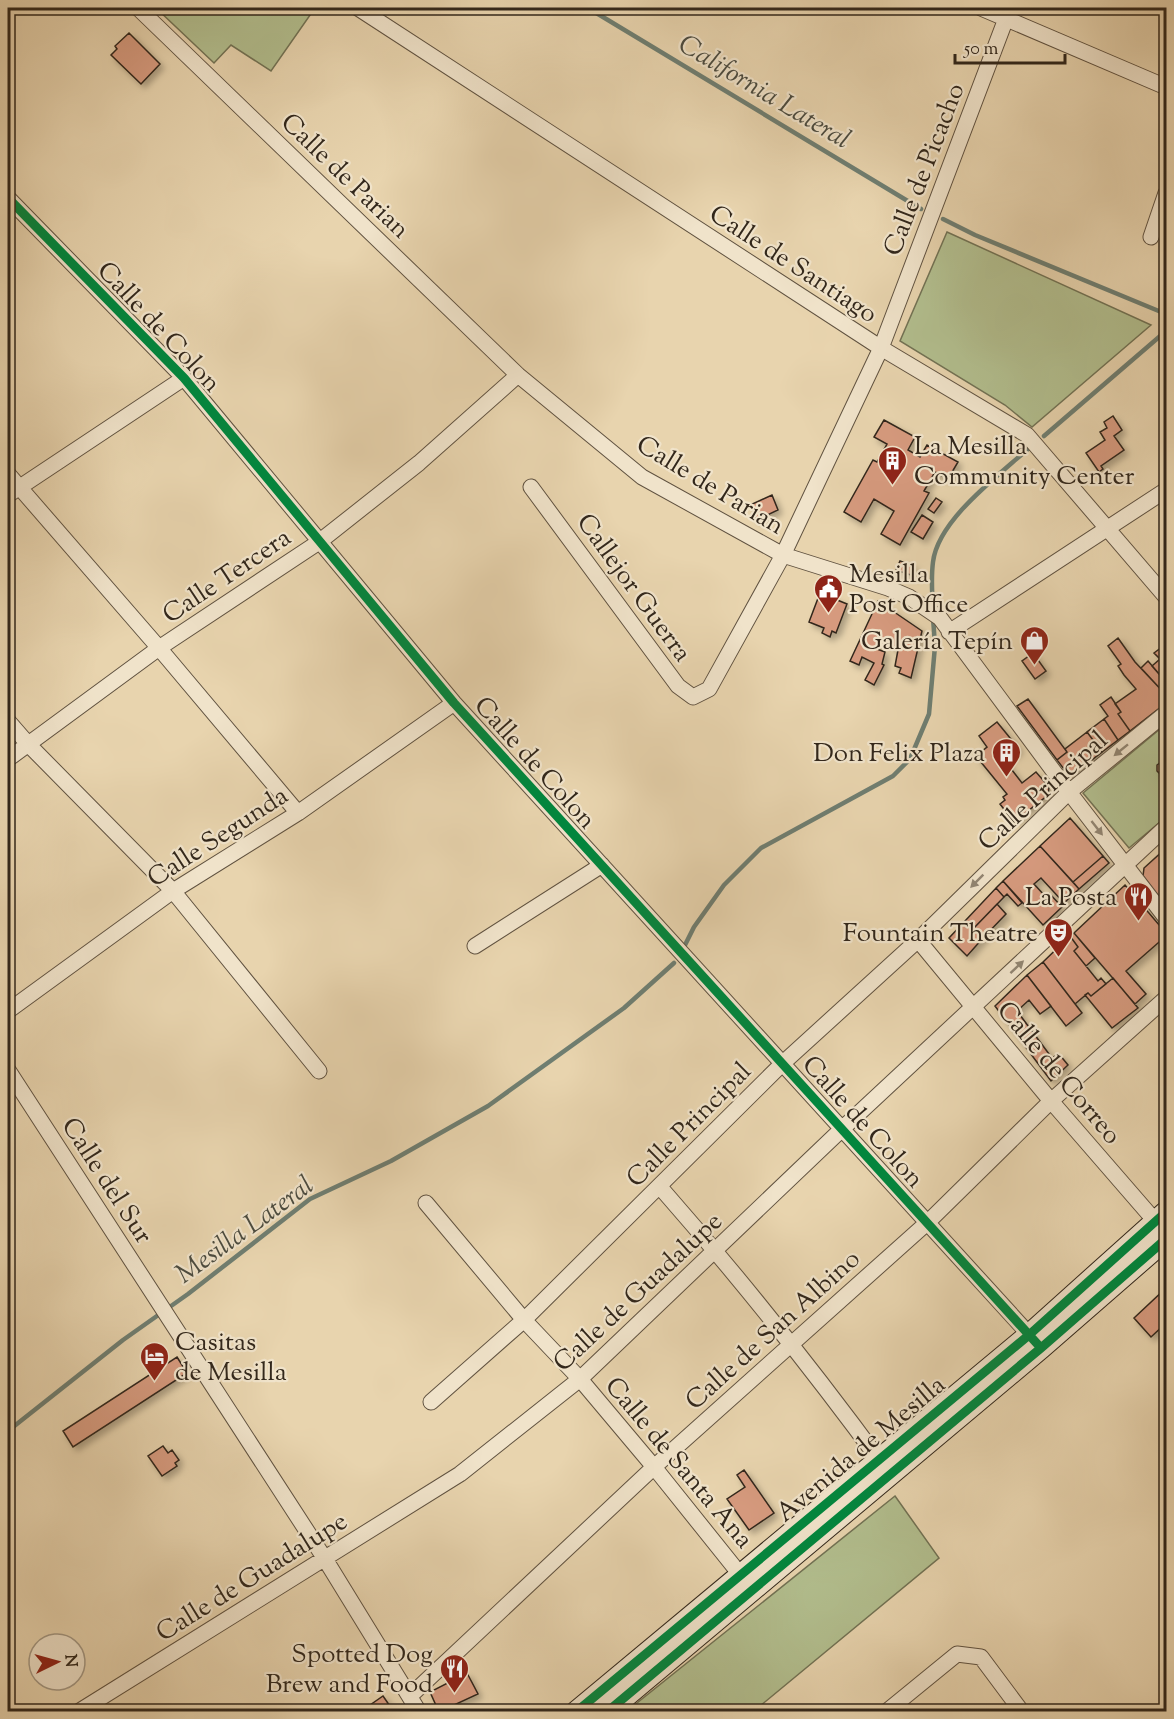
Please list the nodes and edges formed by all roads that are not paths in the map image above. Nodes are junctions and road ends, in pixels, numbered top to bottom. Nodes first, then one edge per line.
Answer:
1 (138, 8) edge
2 (358, 8) edge
3 (981, 8) edge
4 (1007, 13) edge
5 (1167, 87) edge
6 (1167, 193) edge
7 (8, 198) edge
8 (1151, 237) dead end
9 (881, 348) junction
10 (518, 375) junction
11 (184, 378) junction
12 (8, 474) edge
13 (531, 487) dead end
14 (1167, 490) edge
15 (13, 491) edge
16 (1107, 529) junction
17 (319, 542) junction
18 (783, 555) junction
19 (1167, 597) edge
20 (949, 632) junction
21 (159, 648) junction
22 (709, 689) joint
23 (454, 703) junction
24 (1167, 713) edge
25 (8, 721) edge
26 (28, 744) junction
27 (8, 759) edge
28 (1068, 792) junction
29 (298, 813) junction
30 (1167, 827) edge
31 (1125, 864) junction
32 (602, 865) junction
33 (172, 891) junction
34 (1167, 918) edge
35 (918, 940) junction
36 (475, 946) dead end
37 (1167, 998) edge
38 (974, 1007) junction
39 (8, 1011) edge
40 (783, 1064) junction
41 (8, 1070) edge
42 (319, 1071) dead end
43 (1051, 1101) junction
44 (843, 1128) junction
45 (660, 1187) junction
46 (426, 1203) dead end
47 (928, 1222) junction
48 (1164, 1227) edge
49 (716, 1251) junction
50 (524, 1320) junction
51 (1035, 1341) junction
52 (791, 1344) junction
53 (580, 1379) junction
54 (431, 1402) dead end
55 (654, 1467) junction
56 (885, 1467) junction
57 (325, 1559) junction
58 (747, 1582) junction
59 (410, 1696) junction
60 (78, 1712) edge
61 (419, 1712) edge
62 (576, 1712) edge
63 (607, 1712) edge
64 (886, 1712) edge
65 (1022, 1712) edge

1 - 10 street, Calle de Parian
2 - 9 street, Calle de Santiago
3 - 4 street
4 - 5 street
4 - 9 street, Calle de Picacho
6 - 8 street
7 - 11 street, Calle de Colon
9 - 16 street, Calle de Santiago
9 - 18 street, Calle de Picacho
10 - 17 street, Calle Tercera
10 - 18 street, Calle de Parian
11 - 15 street
11 - 17 street, Calle de Colon
12 - 15 street
13 - 22 street, Callejor Guerra
14 - 16 street
15 - 21 street
16 - 19 street, Calle de Santiago
16 - 20 street
17 - 21 street, Calle Tercera
17 - 23 street, Calle de Colon
18 - 20 street, Calle de Parian
18 - 22 street, Calle de Picacho
20 - 28 street, Calle de Parian
21 - 26 street, Calle Tercera
21 - 29 street
23 - 29 street, Calle Segunda
23 - 32 street, Calle de Colon
24 -> 28 street, Calle Principal
25 - 26 street
26 - 27 street, Calle Tercera
26 - 33 street
28 -> 31 street, Calle de Parian
28 -> 35 street, Calle Principal
29 - 33 street, Calle Segunda
30 - 31 street, Calle de Guadalupe
31 - 34 street, Calle de Parian
38 -> 31 street, Calle de Guadalupe
32 - 36 street
32 - 40 street, Calle de Colon
33 - 39 street, Calle Segunda
33 - 42 street
35 - 38 street, Calle de Correo
35 - 40 street, Calle Principal
37 - 43 street, Calle de San Albino
38 - 43 street, Calle de Correo
38 - 44 street, Calle de Guadalupe
40 - 44 street, Calle de Colon
40 - 45 street, Calle Principal
41 - 57 street, Calle del Sur
43 - 47 street, Calle de San Albino
43 - 48 street, Calle de Correo
44 - 47 street, Calle de Colon
44 - 49 street, Calle de Guadalupe
45 - 49 street
45 - 50 street, Calle Principal
46 - 50 street, Calle de Santa Ana
47 - 51 street, Calle de Colon
47 - 52 street, Calle de San Albino
48 - 51 main road, Avenida de Mesilla
49 - 52 street
49 - 53 street, Calle de Guadalupe
50 - 53 street, Calle de Santa Ana
50 - 54 street, Calle Principal
51 - 56 main road, Avenida de Mesilla
52 - 55 street, Calle de San Albino
52 - 56 street
53 - 55 street, Calle de Santa Ana
53 - 57 street, Calle de Guadalupe
55 - 58 street, Calle de Santa Ana
55 - 59 street, Calle de San Albino
56 - 58 main road, Avenida de Mesilla
57 - 59 street, Calle del Sur
57 - 60 street, Calle de Guadalupe
58 - 62 main road, Avenida de Mesilla
58 - 63 main road, Avenida de Mesilla
59 - 61 street, Calle del Sur
64 - 65 street

